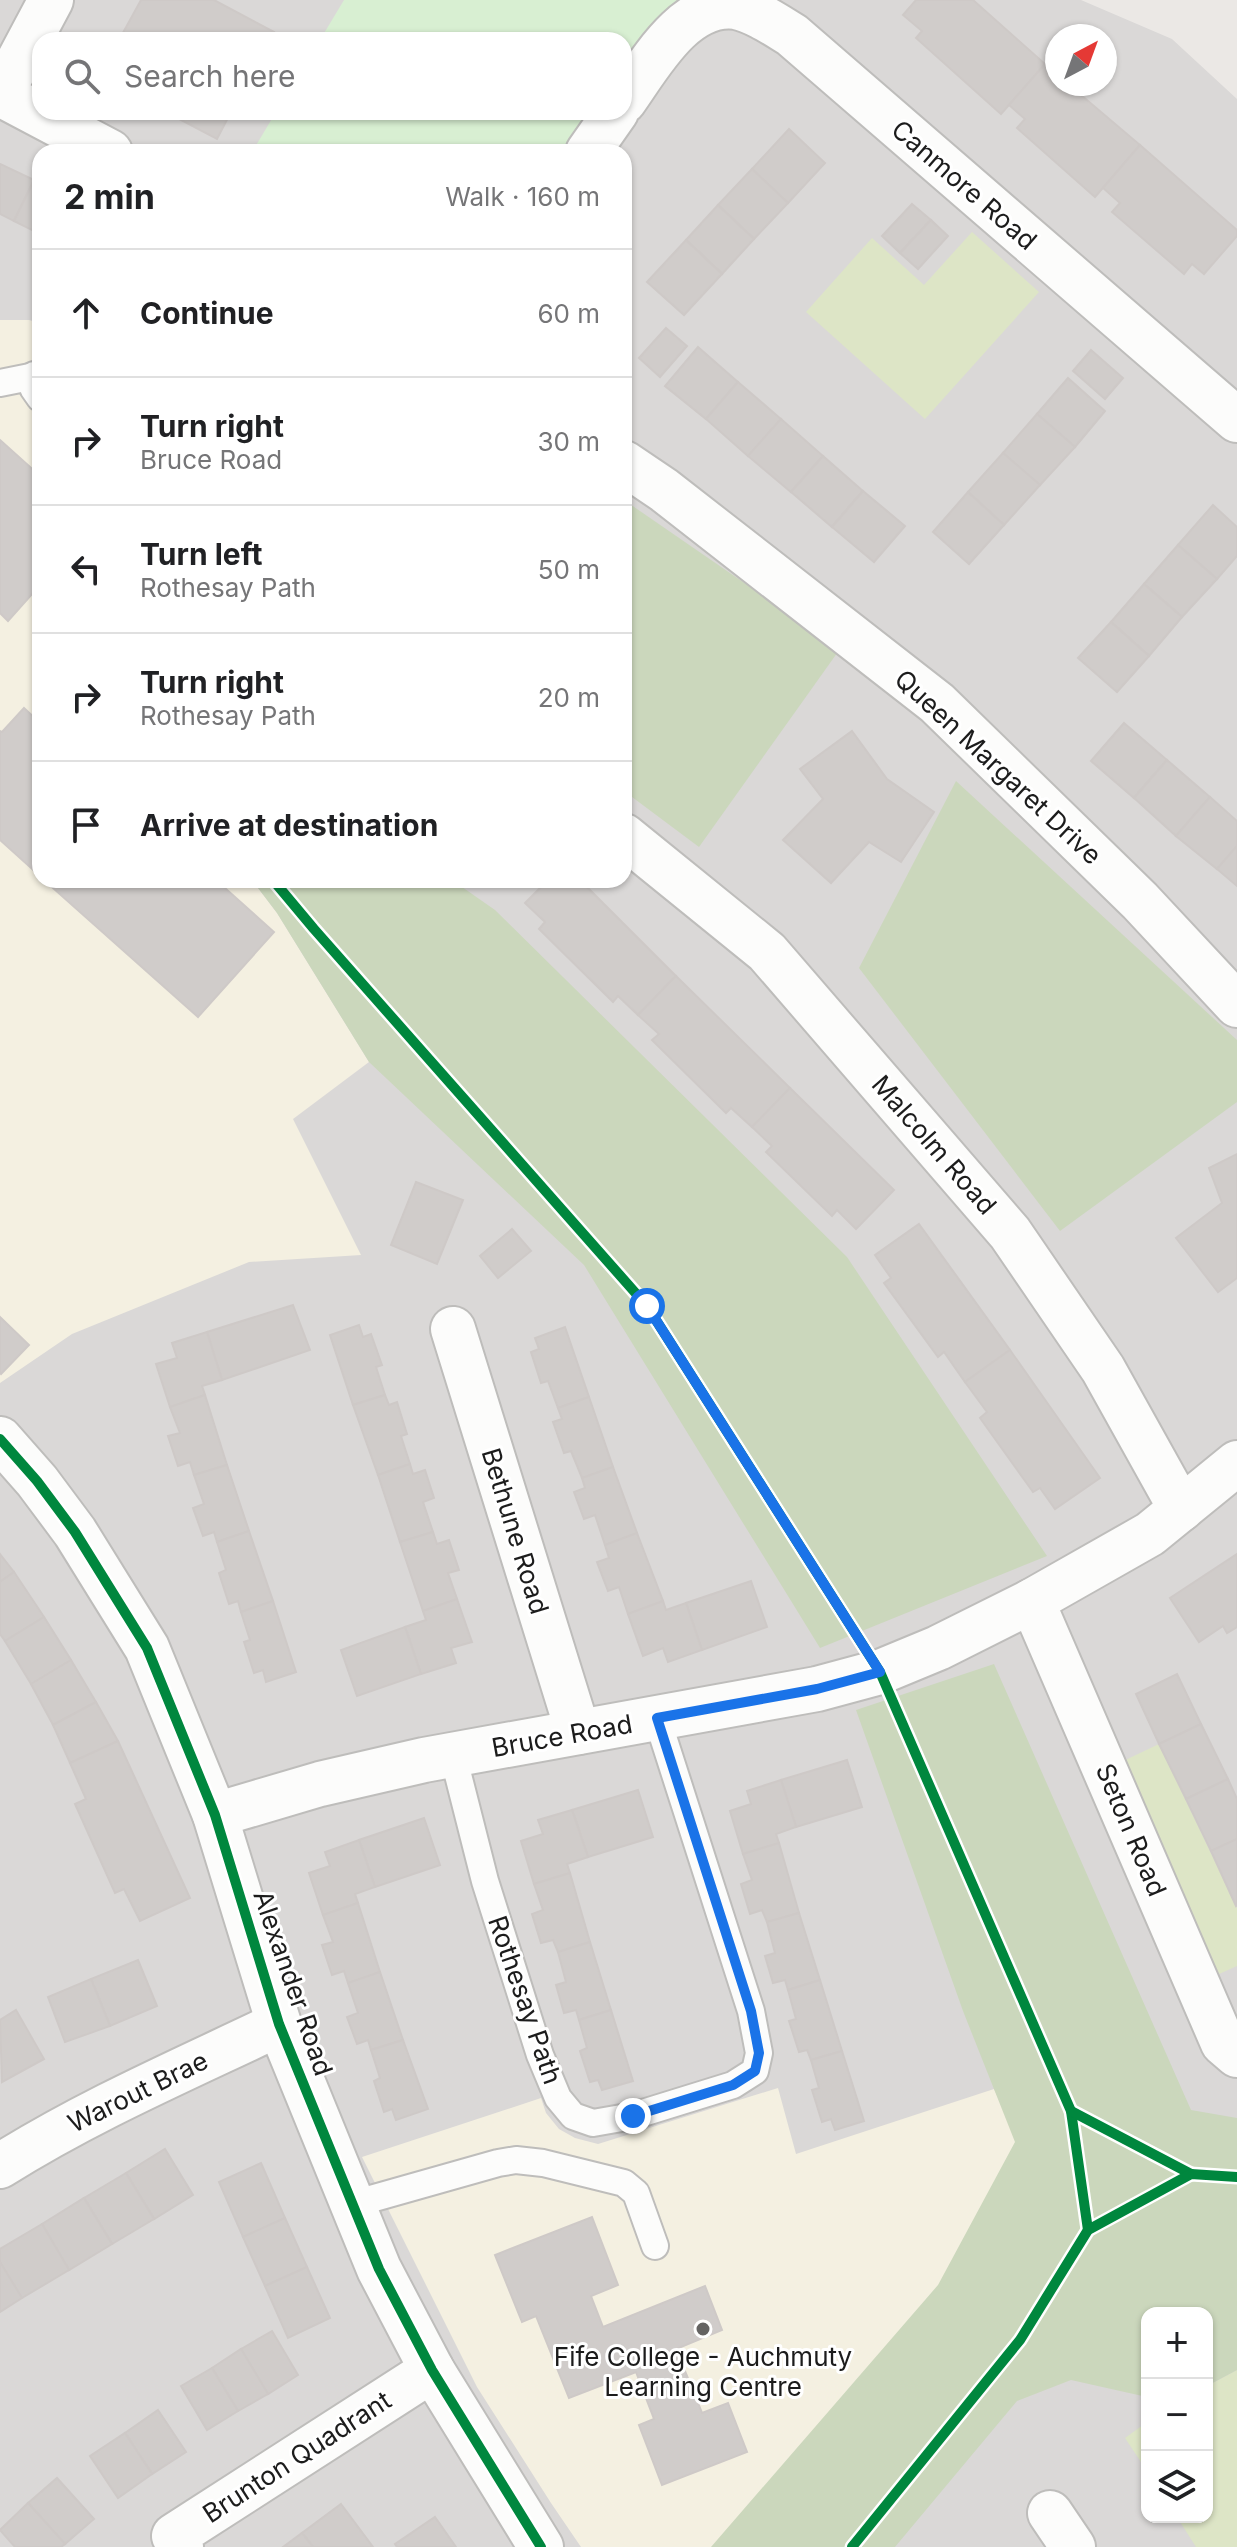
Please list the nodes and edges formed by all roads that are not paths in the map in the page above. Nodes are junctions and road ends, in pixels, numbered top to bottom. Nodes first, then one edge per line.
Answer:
1 (51, 0) edge
2 (34, 32) edge
3 (32, 35) edge
4 (632, 90) edge
5 (0, 94) edge
6 (32, 111) edge
7 (49, 120) edge
8 (610, 120) edge
9 (95, 144) edge
10 (594, 144) edge
11 (32, 382) edge
12 (0, 383) edge
13 (1237, 420) edge
14 (632, 468) edge
15 (632, 842) edge
16 (1237, 1005) edge
17 (453, 1329) dead end
18 (0, 1439) edge
19 (1237, 1463) edge
20 (1181, 1509) junction
21 (1032, 1601) junction
22 (657, 1718) junction
23 (578, 1732) junction
24 (453, 1755) junction
25 (215, 1815) junction
26 (279, 2024) junction
27 (1237, 2055) edge
28 (0, 2166) edge
29 (353, 2204) junction
30 (655, 2246) dead end
31 (432, 2370) junction
32 (181, 2547) edge
33 (541, 2547) edge

1 - 2 street
3 - 5 street
4 - 13 street, Canmore Road
5 - 6 street
7 - 9 street
8 - 10 street
11 - 12 lane
14 - 16 street, Queen Margaret Drive
15 - 20 street, Malcolm Road
17 - 23 street, Bethune Road
18 - 25 street, Alexander Road
19 - 20 street, Bruce Road
20 - 21 street, Bruce Road
21 - 22 street, Bruce Road
21 - 27 street, Seton Road
22 - 23 street, Bruce Road
22 - 24 lane, Rothesay Path
23 - 24 street, Bruce Road
24 - 25 street, Bruce Road
25 - 26 street, Alexander Road
26 - 28 street, Warout Brae
26 - 29 street, Alexander Road
29 - 30 lane
29 - 31 street, Alexander Road
31 - 32 street, Brunton Quadrant
31 - 33 street, Alexander Road

